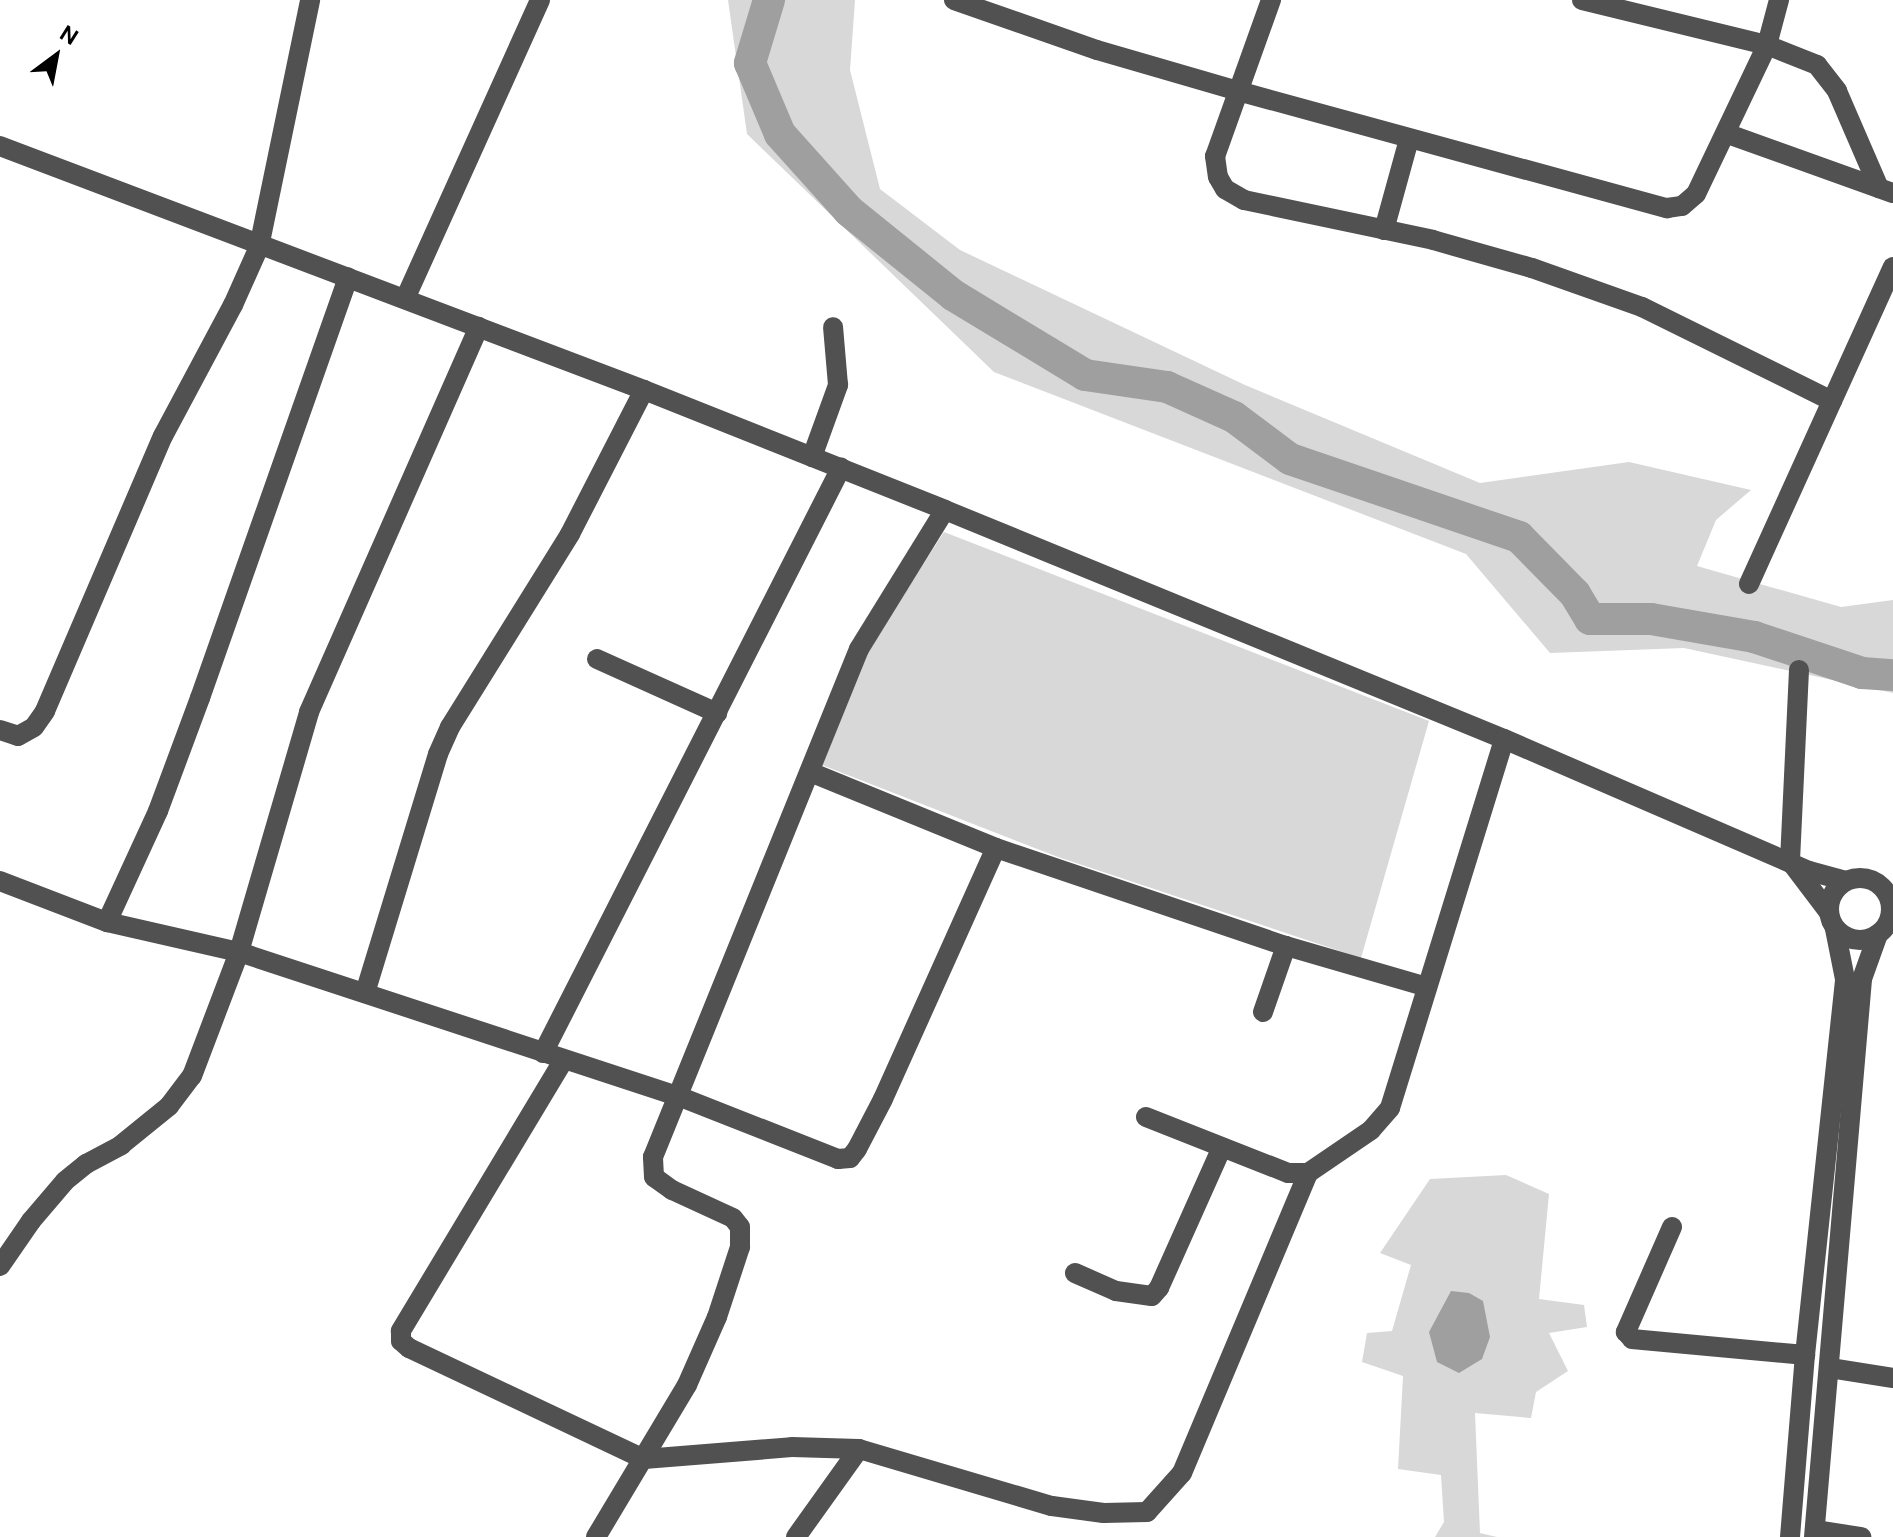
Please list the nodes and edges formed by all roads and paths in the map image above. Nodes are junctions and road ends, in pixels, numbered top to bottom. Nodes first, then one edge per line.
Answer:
1 (310, 0) edge
2 (540, 0) edge
3 (954, 0) edge
4 (1271, 0) edge
5 (1582, 0) edge
6 (1779, 0) edge
7 (1767, 45) junction
8 (1238, 91) junction
9 (1728, 134) junction
10 (1409, 139) junction
11 (0, 146) edge
12 (1886, 190) edge
13 (1384, 230) junction
14 (259, 247) junction
15 (1893, 267) edge
16 (348, 277) junction
17 (405, 299) junction
18 (479, 327) junction
19 (833, 327) dead end
20 (644, 390) junction
21 (1832, 401) junction
22 (812, 457) junction
23 (841, 468) junction
24 (945, 510) junction
25 (1749, 584) dead end
26 (597, 659) dead end
27 (1799, 670) dead end
28 (717, 713) junction
29 (0, 730) edge
30 (1504, 739) junction
31 (810, 772) junction
32 (996, 848) junction
33 (1790, 861) junction
34 (0, 881) edge
35 (1846, 881) junction
36 (1888, 886) edge
37 (1892, 909) edge
38 (1832, 920) junction
39 (107, 922) junction
40 (1878, 934) junction
41 (1286, 946) junction
42 (239, 952) junction
43 (1427, 987) junction
44 (365, 993) junction
45 (1263, 1012) dead end
46 (543, 1053) junction
47 (563, 1061) junction
48 (678, 1096) junction
49 (1146, 1117) dead end
50 (1222, 1147) junction
51 (1308, 1173) junction
52 (1672, 1227) dead end
53 (0, 1266) edge
54 (1075, 1273) dead end
55 (1805, 1355) junction
56 (1830, 1368) junction
57 (1893, 1378) edge
58 (859, 1449) junction
59 (644, 1459) junction
60 (1814, 1534) edge
61 (596, 1537) edge
62 (796, 1537) edge
63 (1790, 1537) edge
64 (1861, 1537) edge

1 - 14 street
2 - 17 street
3 - 8 street
4 - 8 street
5 - 7 street
6 - 7 street
7 - 9 street
7 - 12 street
8 - 10 street
8 - 13 street
9 - 10 street
9 - 12 street
10 - 13 street
11 - 14 street
13 - 21 street
14 - 16 street
14 - 29 street
15 - 21 street
16 - 17 street
16 - 39 street
17 - 18 street
18 - 20 street
18 - 42 street
19 - 22 street
20 - 22 street
20 - 44 street
21 - 25 street
22 - 23 street
23 - 24 street
23 - 28 street
24 - 30 street
24 - 31 street
26 - 28 street
27 - 33 street
28 - 46 street
30 - 33 street
30 - 43 street
31 - 32 street
31 - 48 street
32 - 41 street
32 - 48 street
33 - 35 street
33 - 38 street
34 - 39 street
35 - 36 street
35 - 38 street
36 - 37 street
37 - 40 street
38 - 40 street
38 - 55 street
39 - 42 street
40 - 56 street
41 - 43 street
41 - 45 street
42 - 44 street
42 - 53 street
43 - 51 street
44 - 46 street
46 - 47 street
47 - 48 street
47 - 59 street
48 - 59 street
49 - 50 street
50 - 51 street
50 - 54 street
51 - 58 street
52 - 55 street
55 - 63 street
56 - 57 street
56 - 60 street
58 - 59 street
58 - 62 street
59 - 61 street
60 - 64 street

